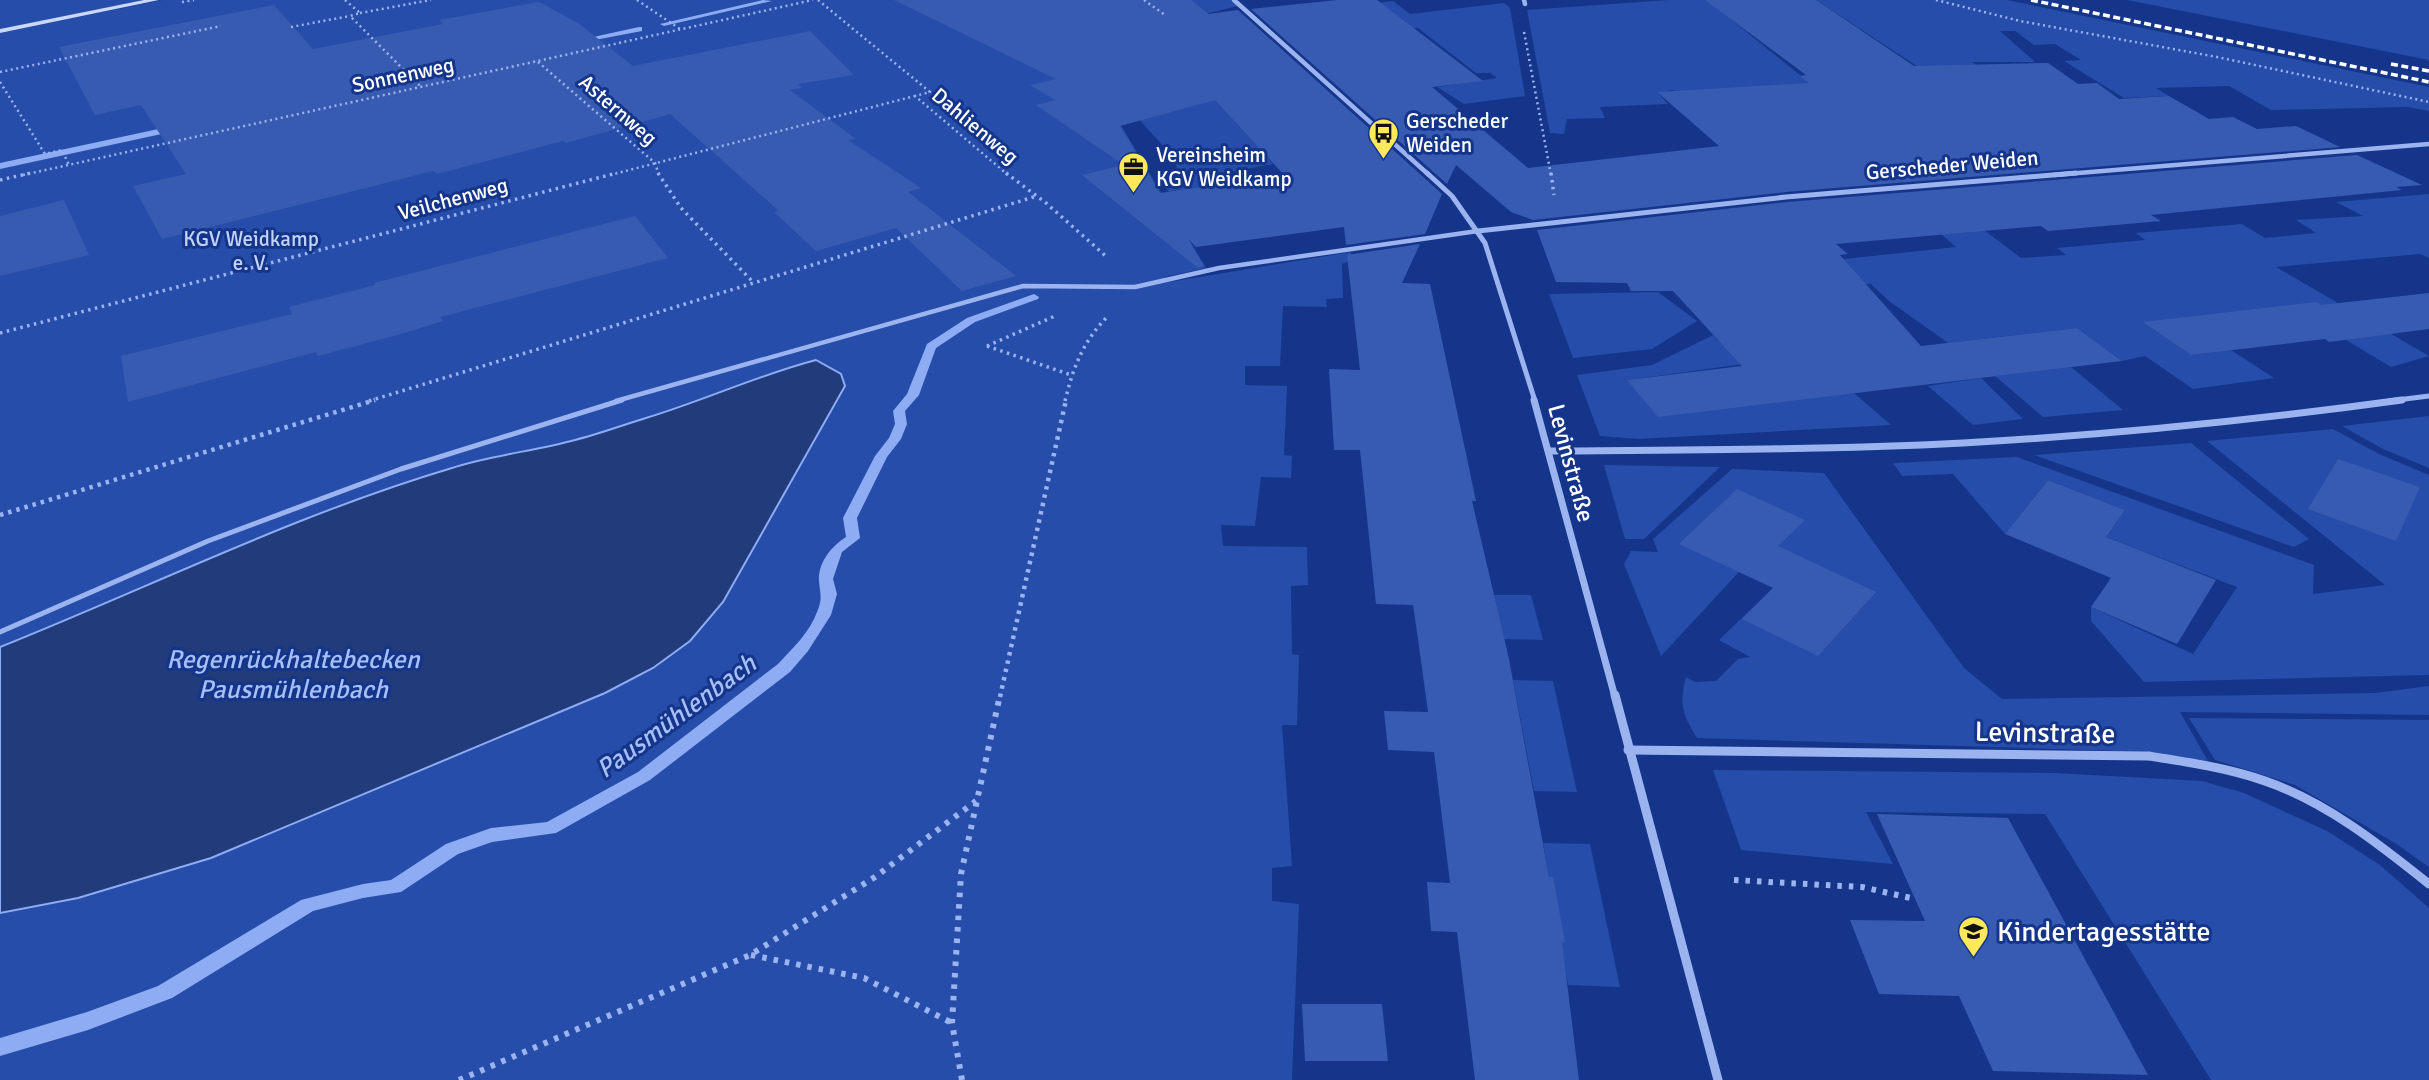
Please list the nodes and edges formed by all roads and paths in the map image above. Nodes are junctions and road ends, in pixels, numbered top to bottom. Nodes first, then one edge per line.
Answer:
1 (155, 0) edge
2 (345, 0) edge
3 (431, 0) edge
4 (637, 0) edge
5 (813, 0) edge
6 (818, 0) edge
7 (1144, 0) edge
8 (1234, 0) edge
9 (1936, 0) edge
10 (1525, 2) edge
11 (360, 13) junction
12 (1165, 15) dead end
13 (350, 16) junction
14 (221, 26) dead end
15 (291, 27) dead end
16 (680, 30) junction
17 (0, 31) edge
18 (538, 62) junction
19 (0, 72) edge
20 (0, 82) edge
21 (420, 87) junction
22 (915, 96) junction
23 (2429, 102) edge
24 (2429, 144) edge
25 (656, 163) junction
26 (69, 165) junction
27 (0, 180) edge
28 (1037, 196) junction
29 (1558, 223) junction
30 (1478, 231) junction
31 (753, 282) junction
32 (1135, 287) junction
33 (0, 333) edge
34 (987, 346) dead end
35 (1071, 375) junction
36 (2429, 396) edge
37 (1549, 451) junction
38 (0, 514) edge
39 (0, 632) edge
40 (1628, 750) junction
41 (977, 801) junction
42 (1734, 880) dead end
43 (2429, 884) edge
44 (1915, 899) dead end
45 (750, 955) junction
46 (952, 1023) junction
47 (459, 1080) edge
48 (962, 1080) edge
49 (1718, 1080) edge

1 - 17 street
2 - 11 path
3 - 11 path
4 - 16 path
5 - 16 path, Sonnenweg
6 - 22 path, Dahlienweg
7 - 12 path
8 - 30 street, Levinstraße
9 - 23 path
10 - 29 path
11 - 13 path
13 - 15 path
13 - 21 path
14 - 19 path
16 - 18 path, Sonnenweg
18 - 21 path, Sonnenweg
18 - 25 path, Asternweg
20 - 26 path
21 - 26 path, Sonnenweg
22 - 25 path, Veilchenweg
22 - 28 path, Dahlienweg
24 - 29 street, Gerscheder Weiden
25 - 31 path, Asternweg
25 - 33 path, Veilchenweg
26 - 27 path, Sonnenweg
28 - 31 path
28 - 32 path, Dahlienweg
29 - 30 street, Gerscheder Weiden
30 - 32 lane
30 - 37 street, Levinstraße
31 - 38 path
32 - 35 path
32 - 39 lane
34 - 35 path
35 - 41 path
36 - 37 street
37 - 40 street, Levinstraße
40 - 43 street, Levinstraße
40 - 49 street, Levinstraße
41 - 45 path
41 - 46 path
42 - 44 path
45 - 46 path
45 - 47 path
46 - 48 path

